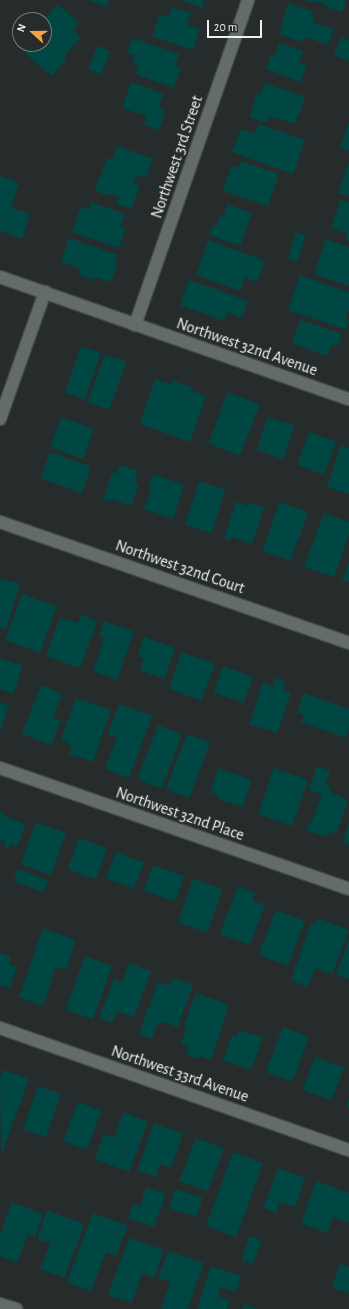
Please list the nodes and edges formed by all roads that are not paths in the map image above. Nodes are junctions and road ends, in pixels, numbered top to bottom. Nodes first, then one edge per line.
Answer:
1 (248, 0) edge
2 (0, 277) edge
3 (45, 292) junction
4 (135, 324) junction
5 (349, 399) edge
6 (0, 419) edge
7 (0, 522) edge
8 (349, 643) edge
9 (0, 768) edge
10 (349, 890) edge
11 (0, 1028) edge
12 (349, 1150) edge
13 (0, 1304) edge
14 (16, 1309) edge

1 - 4 street, Northwest 3rd Street
2 - 3 street
3 - 4 street, Northwest 32nd Avenue
3 - 6 street
4 - 5 street, Northwest 32nd Avenue
7 - 8 street, Northwest 32nd Court
9 - 10 street, Northwest 32nd Place
11 - 12 street, Northwest 33rd Avenue
13 - 14 street

